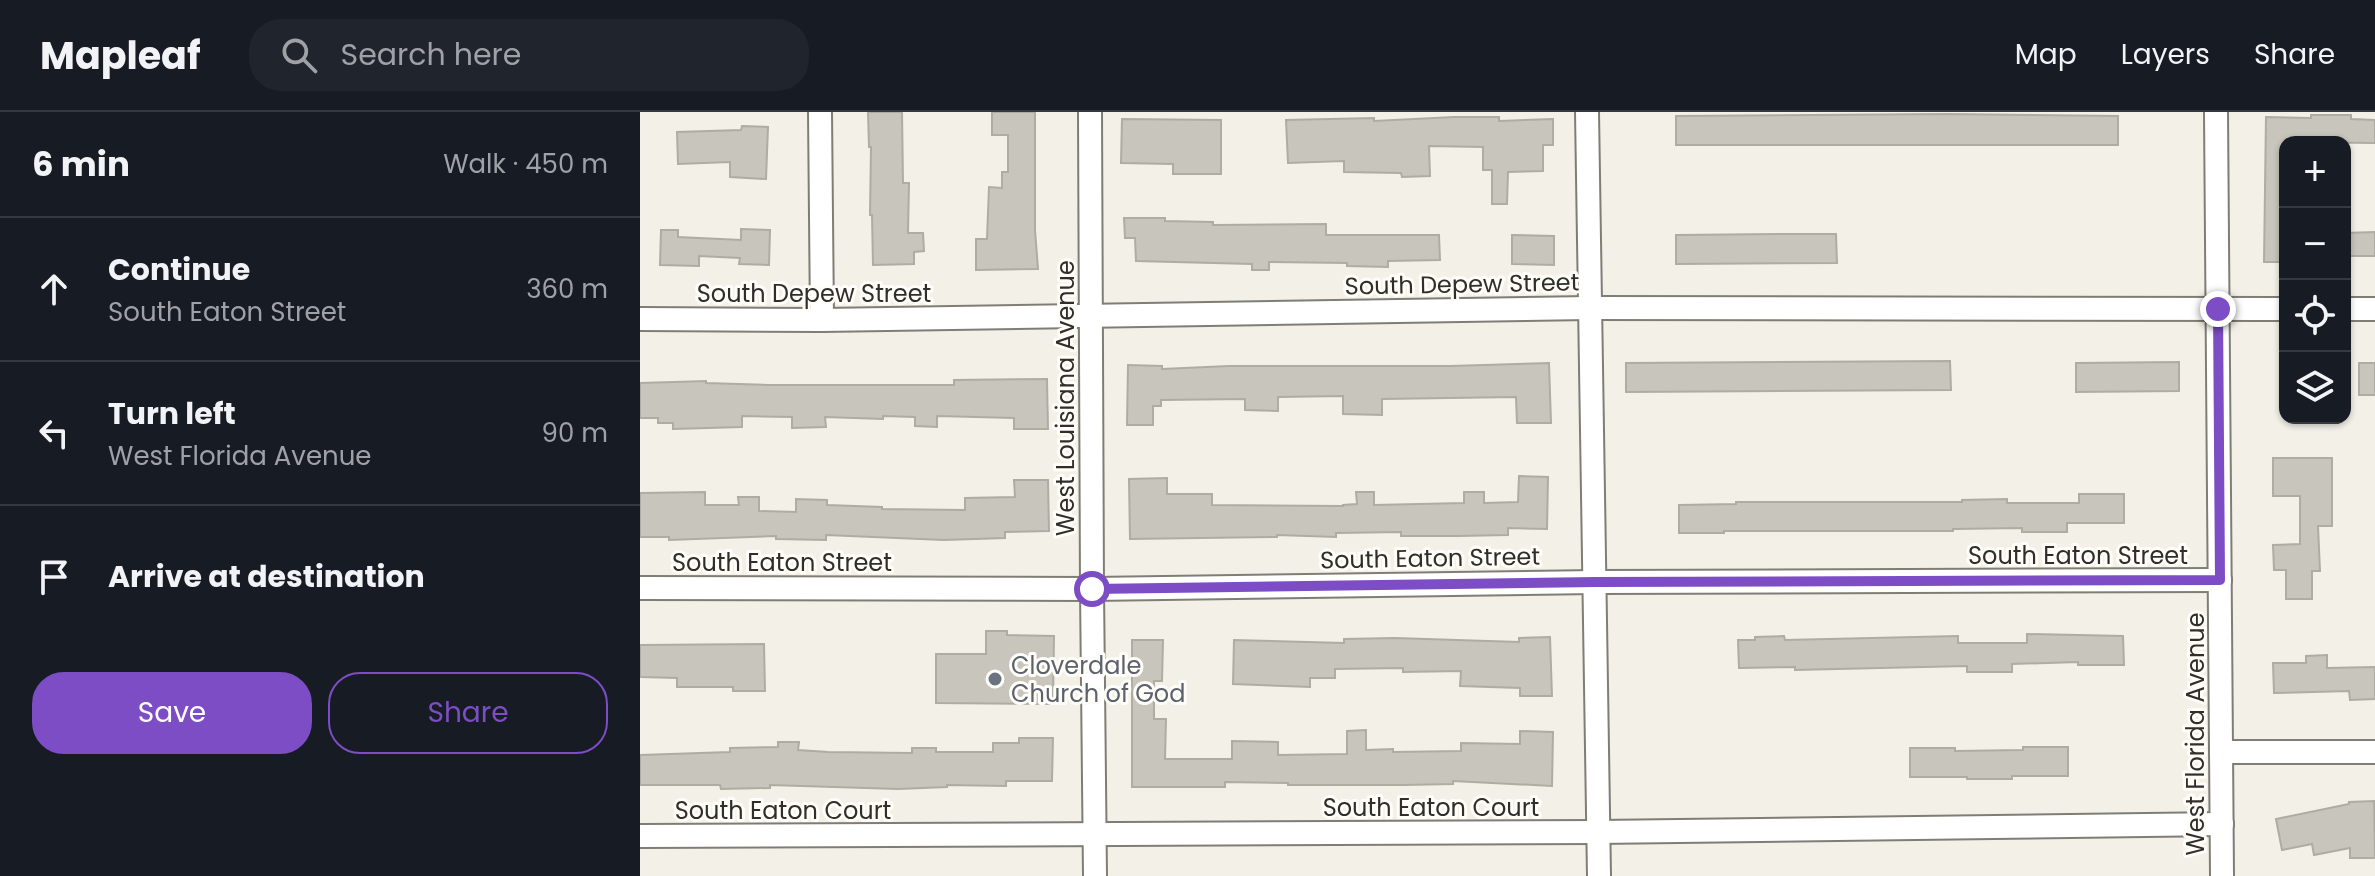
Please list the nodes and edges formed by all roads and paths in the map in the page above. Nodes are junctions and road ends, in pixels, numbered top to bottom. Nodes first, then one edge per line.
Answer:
1 (820, 112) edge
2 (1090, 112) edge
3 (1587, 112) edge
4 (2216, 112) edge
5 (1589, 308) junction
6 (2218, 309) junction
7 (2279, 309) edge
8 (2351, 309) edge
9 (2375, 309) edge
10 (1090, 316) junction
11 (640, 319) edge
12 (822, 320) junction
13 (2220, 580) junction
14 (1596, 582) junction
15 (640, 588) edge
16 (1092, 589) junction
17 (2221, 752) junction
18 (2375, 752) edge
19 (2222, 824) junction
20 (1598, 832) junction
21 (1096, 835) junction
22 (640, 836) edge
23 (1095, 876) edge
24 (1599, 876) edge
25 (2222, 876) edge

1 - 12 street
2 - 10 street, West Louisiana Avenue
3 - 5 street
4 - 6 street, West Florida Avenue
5 - 6 street, South Depew Street
5 - 10 street, South Depew Street
5 - 14 street
6 - 7 street, South Depew Street
6 - 13 street, West Florida Avenue
8 - 9 street
10 - 12 street, South Depew Street
10 - 16 street, West Louisiana Avenue
11 - 12 street, South Depew Street
13 - 14 street, South Eaton Street
13 - 17 street, West Florida Avenue
14 - 16 street, South Eaton Street
14 - 20 street
15 - 16 street, South Eaton Street
16 - 21 street, West Louisiana Avenue
17 - 18 street
17 - 19 street, West Florida Avenue
19 - 20 street, South Eaton Court
19 - 25 street, West Florida Avenue
20 - 21 street, South Eaton Court
20 - 24 street
21 - 22 street, South Eaton Court
21 - 23 street, West Louisiana Avenue

